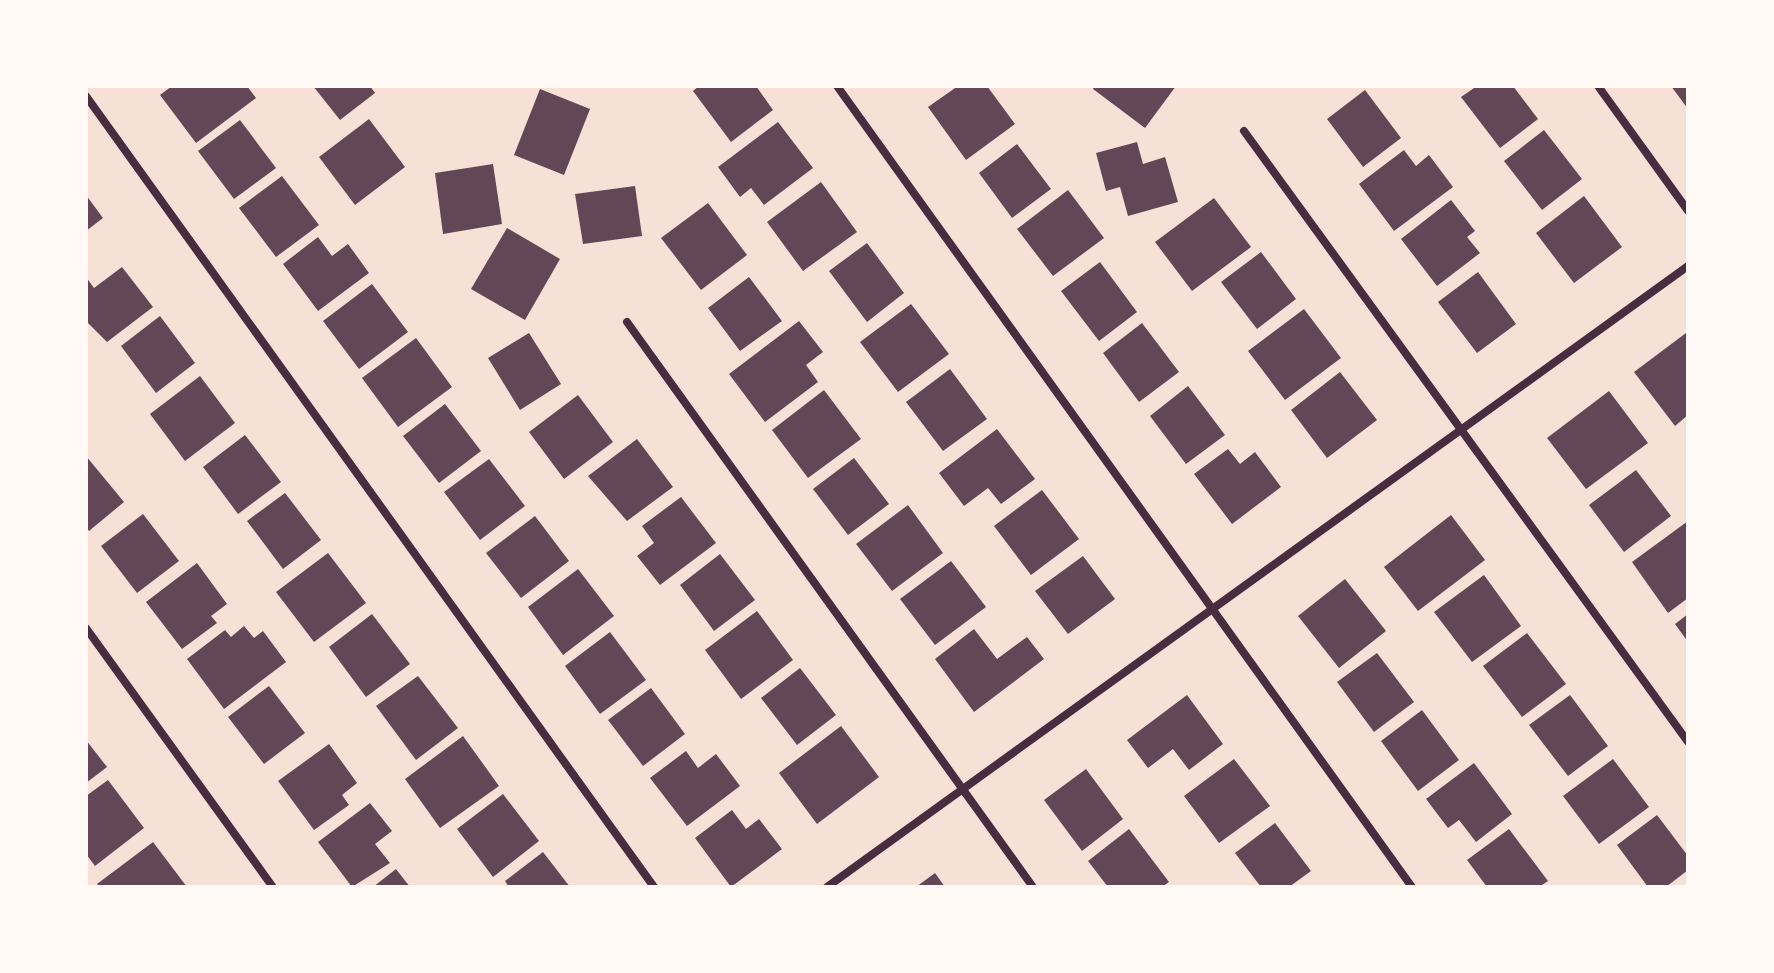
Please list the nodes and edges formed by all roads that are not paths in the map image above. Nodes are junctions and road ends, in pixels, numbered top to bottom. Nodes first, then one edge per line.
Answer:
1 (837, 86) edge
2 (1598, 86) edge
3 (86, 96) edge
4 (1244, 131) dead end
5 (1688, 211) edge
6 (1688, 266) edge
7 (627, 322) dead end
8 (1465, 429) junction
9 (1212, 610) junction
10 (86, 628) edge
11 (1688, 742) edge
12 (963, 789) junction
13 (273, 887) edge
14 (654, 887) edge
15 (827, 887) edge
16 (1033, 887) edge
17 (1412, 887) edge

1 - 9 street
2 - 5 street
3 - 14 street
4 - 8 street
6 - 8 street
7 - 12 street
8 - 9 street
8 - 11 street
9 - 12 street
9 - 17 street
10 - 13 street
12 - 15 street
12 - 16 street

